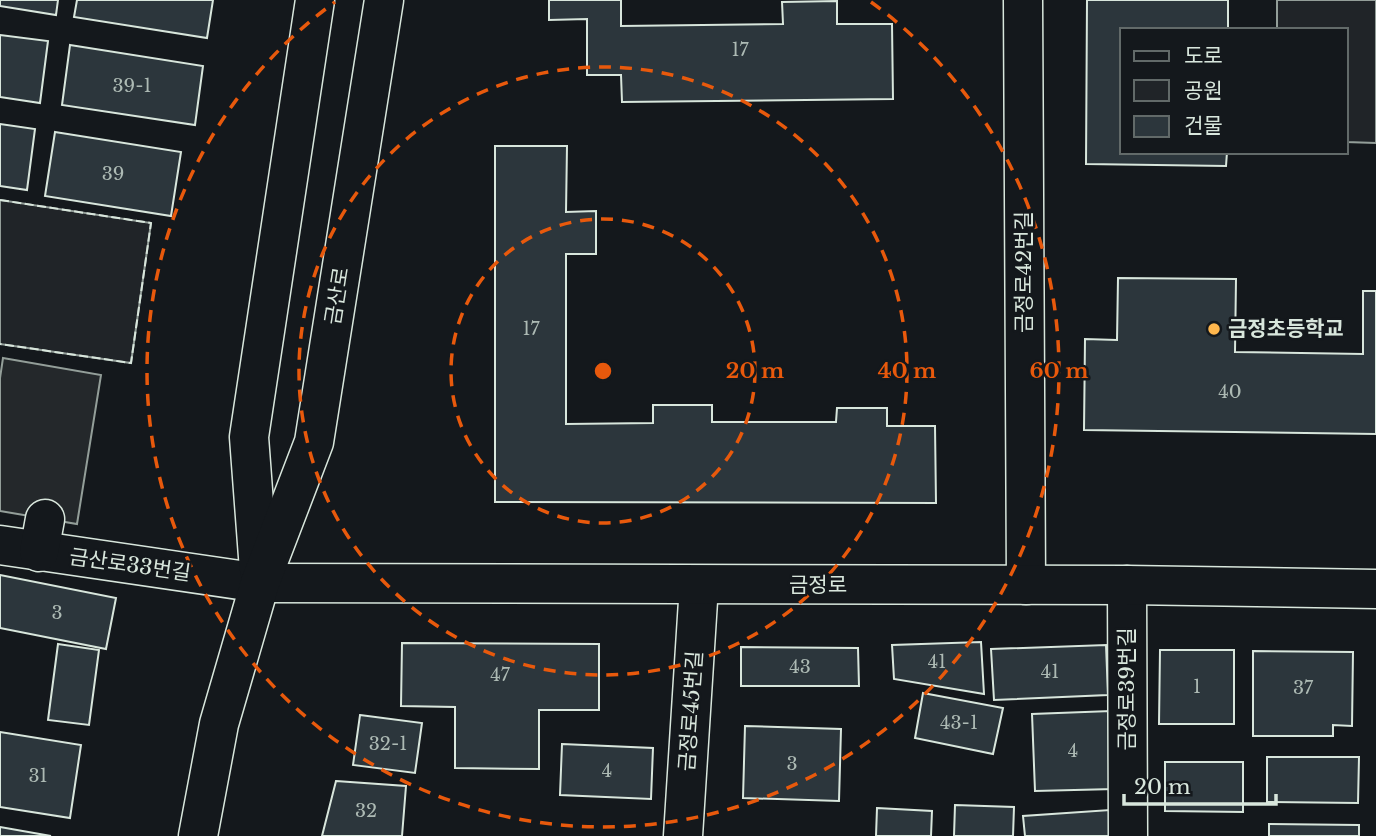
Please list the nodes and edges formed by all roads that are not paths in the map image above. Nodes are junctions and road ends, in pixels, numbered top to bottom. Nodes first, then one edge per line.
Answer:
1 (315, 0) edge
2 (384, 0) edge
3 (1023, 0) edge
4 (0, 545) edge
5 (260, 583) junction
6 (699, 585) junction
7 (1026, 585) junction
8 (1127, 585) junction
9 (1376, 589) edge
10 (198, 836) edge
11 (682, 836) edge
12 (1128, 836) edge

1 - 5 street, 금산로
2 - 5 street, 금산로
3 - 7 street, 금정로42번길
4 - 5 street, 금산로33번길
5 - 6 street, 금정로
5 - 10 street, 금산로
6 - 7 street, 금정로
6 - 11 street, 금정로45번길
7 - 8 street, 금정로
8 - 9 street, 금정로
8 - 12 street, 금정로39번길

